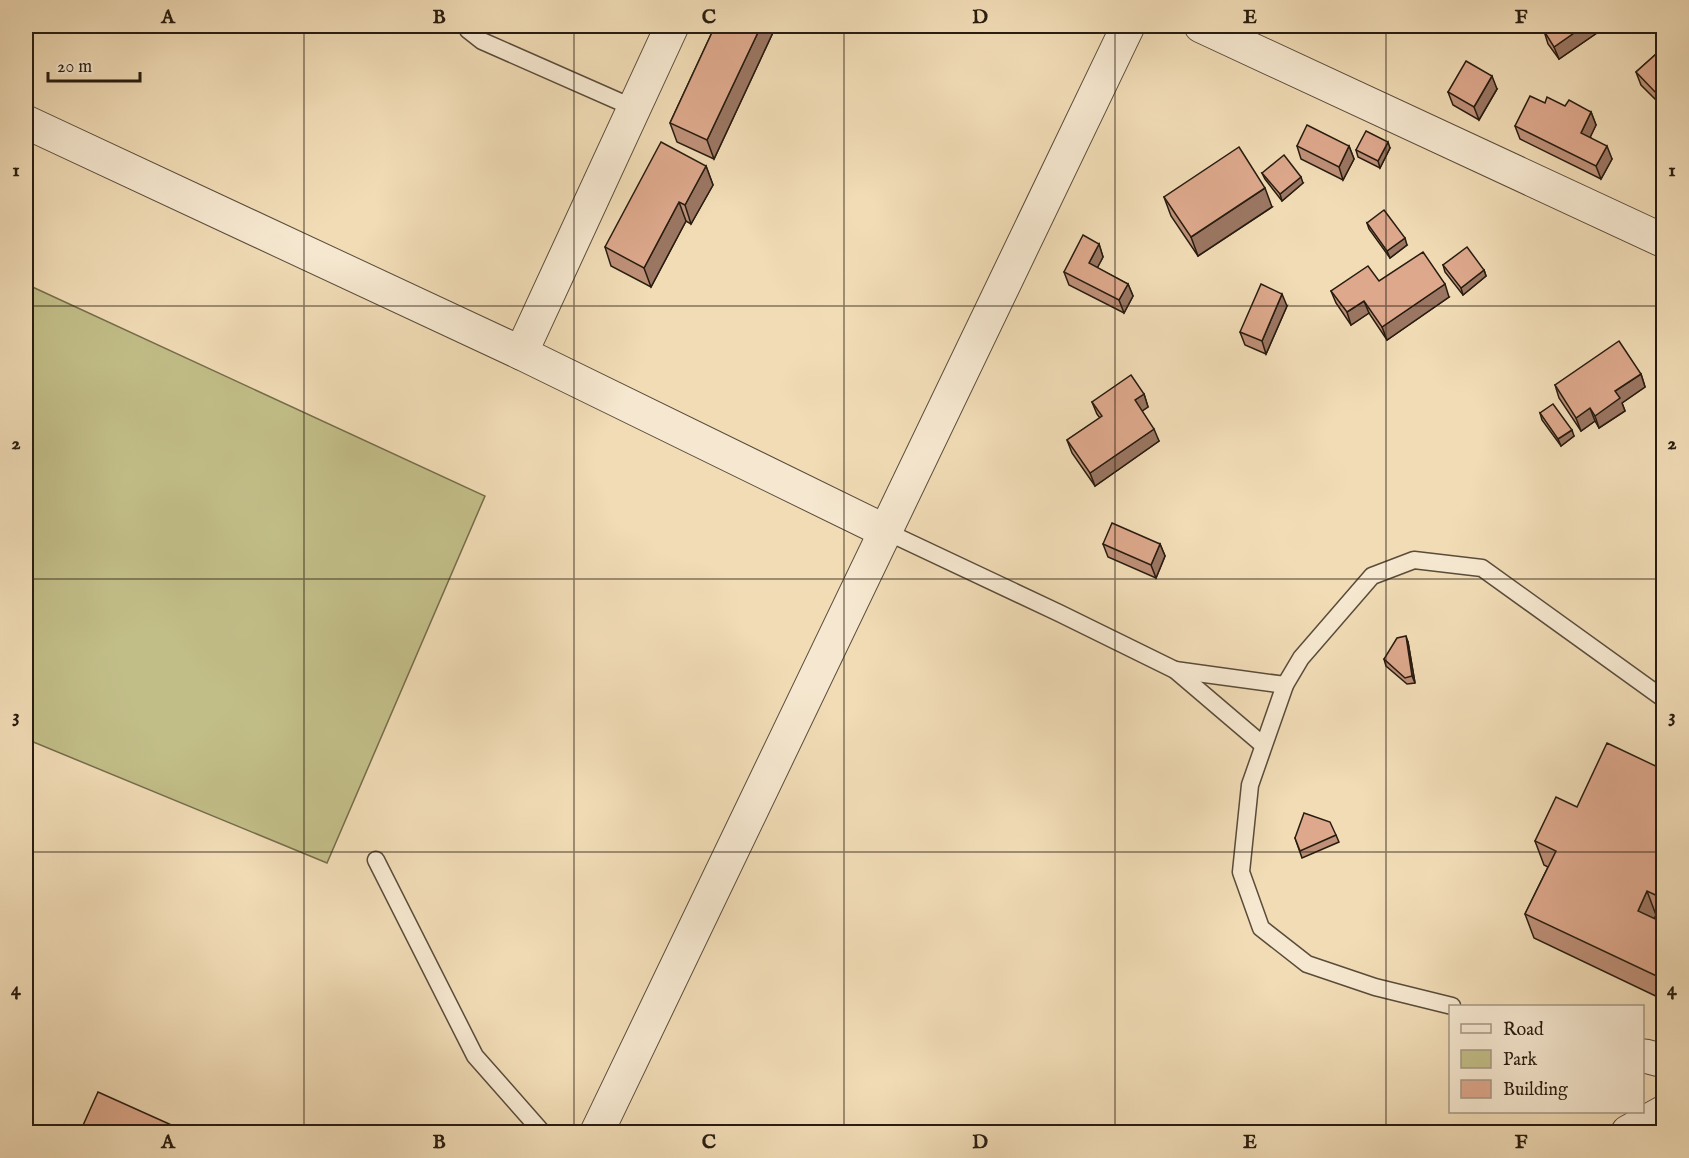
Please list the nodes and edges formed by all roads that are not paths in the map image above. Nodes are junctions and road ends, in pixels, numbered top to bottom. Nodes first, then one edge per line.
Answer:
1 (466, 26) edge
2 (672, 26) edge
3 (1128, 26) edge
4 (1201, 26) edge
5 (634, 108) junction
6 (26, 122) edge
7 (1664, 241) edge
8 (521, 353) junction
9 (885, 531) junction
10 (1174, 670) junction
11 (1286, 685) junction
12 (1664, 699) edge
13 (1263, 745) junction
14 (376, 860) dead end
15 (1449, 1005) edge
16 (1664, 1112) edge
17 (542, 1132) edge
18 (597, 1132) edge
19 (1629, 1132) edge

1 - 5 lane
2 - 5 street
3 - 9 street
4 - 7 street
5 - 8 street
6 - 8 street
8 - 9 street
9 - 10 lane
9 - 18 street
10 - 11 lane
10 - 13 lane
11 - 12 lane
11 - 13 lane
13 - 15 lane
14 - 17 lane
16 - 19 street

